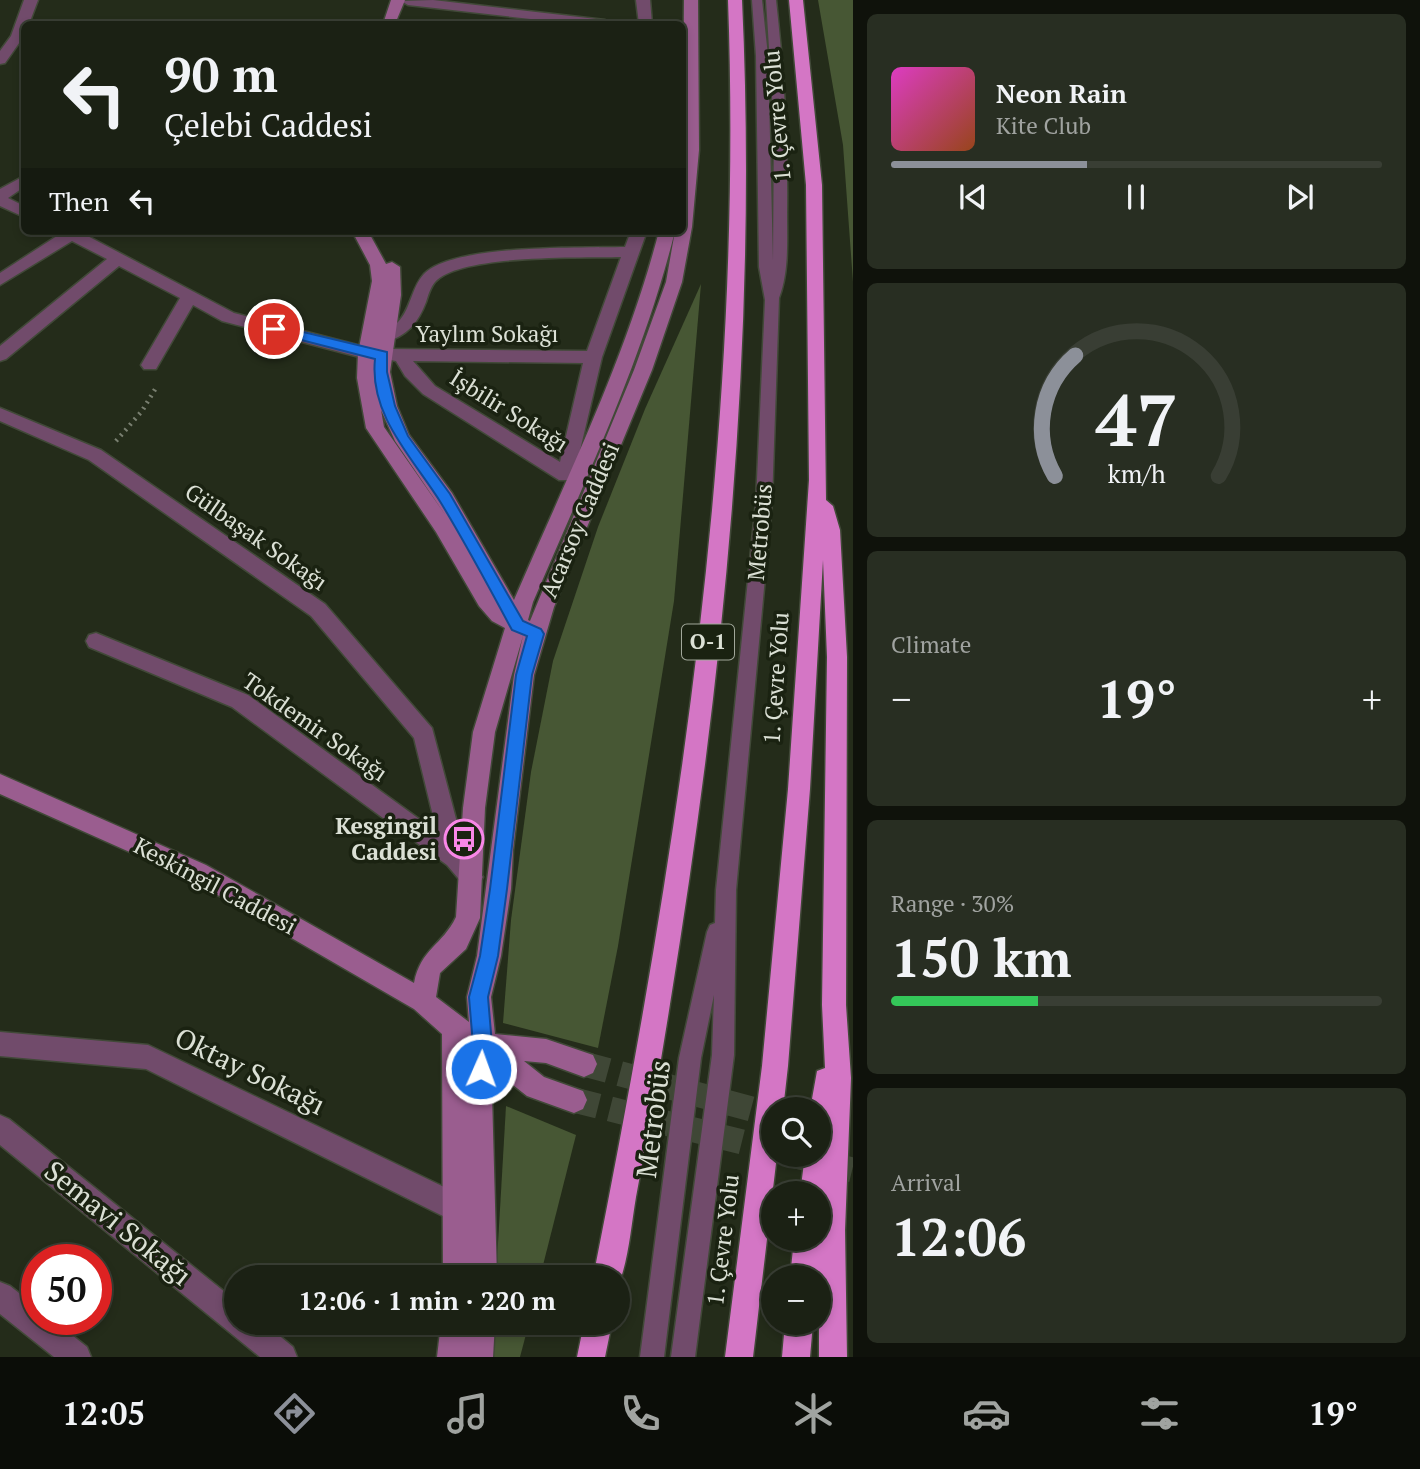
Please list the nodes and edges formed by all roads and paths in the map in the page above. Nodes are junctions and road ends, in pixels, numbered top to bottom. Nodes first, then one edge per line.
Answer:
1 (31, 0) edge
2 (399, 0) edge
3 (408, 0) edge
4 (643, 0) edge
5 (677, 0) edge
6 (691, 0) edge
7 (735, 0) edge
8 (757, 0) edge
9 (771, 0) edge
10 (796, 0) edge
11 (25, 21) edge
12 (390, 21) edge
13 (400, 21) edge
14 (580, 21) edge
15 (646, 21) edge
16 (678, 21) edge
17 (21, 37) edge
18 (0, 60) edge
19 (21, 183) edge
20 (0, 198) edge
21 (686, 208) edge
22 (21, 210) edge
23 (65, 235) edge
24 (75, 235) edge
25 (362, 235) edge
26 (377, 235) edge
27 (638, 235) edge
28 (666, 235) edge
29 (683, 235) edge
30 (633, 252) junction
31 (118, 258) junction
32 (0, 280) edge
33 (190, 296) junction
34 (772, 300) junction
35 (385, 336) junction
36 (374, 354) junction
37 (0, 355) edge
38 (402, 356) junction
39 (593, 357) junction
40 (150, 365) joint
41 (0, 414) edge
42 (100, 459) junction
43 (818, 481) junction
44 (527, 629) junction
45 (96, 641) dead end
46 (0, 784) edge
47 (455, 858) junction
48 (471, 877) junction
49 (726, 890) junction
50 (423, 1002) junction
51 (834, 1005) junction
52 (455, 1028) junction
53 (0, 1044) edge
54 (483, 1045) junction
55 (584, 1064) tunnel mouth
56 (824, 1097) edge
57 (574, 1100) tunnel mouth
58 (0, 1128) edge
59 (469, 1213) junction
60 (459, 1265) edge
61 (483, 1265) edge
62 (610, 1265) edge
63 (0, 1296) edge
64 (224, 1309) edge
65 (256, 1335) edge
66 (454, 1335) edge
67 (480, 1335) edge
68 (596, 1335) edge
69 (798, 1335) edge
70 (77, 1357) edge
71 (283, 1357) edge
72 (451, 1357) edge
73 (479, 1357) edge
74 (591, 1357) edge
75 (652, 1357) edge
76 (683, 1357) edge
77 (739, 1357) edge
78 (796, 1357) edge
79 (833, 1357) edge

1 - 11 street
2 - 3 main road
2 - 12 main road
3 - 13 main road
3 - 14 street
4 - 15 street
5 - 16 main road
6 - 21 main road, Acarsoy Caddesi
7 - 62 highway, 1. Çevre Yolu / O-1
8 - 34 lane, Metrobüs
9 - 34 lane, Metrobüs
10 - 43 highway, 1. Çevre Yolu
17 - 18 street
19 - 20 street
20 - 22 street
23 - 32 street
24 - 31 street, Yaylım Sokağı
25 - 36 main road
26 - 35 main road
27 - 30 street
28 - 44 main road, Acarsoy Caddesi
29 - 44 main road, Acarsoy Caddesi
30 - 35 street
30 - 39 street
31 - 33 street, Yaylım Sokağı
31 - 37 street
33 - 36 street, Yaylım Sokağı
33 - 40 street
34 - 49 lane, Metrobüs
35 - 36 main road
36 - 38 street, Yaylım Sokağı
36 - 44 main road
38 - 39 street, Yaylım Sokağı
38 - 39 street, İşbilir Sokağı
40 - 42 path
41 - 42 street, Gülbaşak Sokağı
42 - 47 street, Gülbaşak Sokağı
43 - 51 highway
43 - 77 highway, 1. Çevre Yolu
44 - 48 main road, Acarsoy Caddesi
44 - 54 main road, Acarsoy Caddesi
45 - 47 street, Tokdemir Sokağı
46 - 50 main road, Keskingil Caddesi
47 - 48 street, Gülbaşak Sokağı
48 - 50 main road, Acarsoy Caddesi
49 - 75 lane, Metrobüs
49 - 76 lane, Metrobüs
50 - 52 main road, Keskingil Caddesi
51 - 56 highway
51 - 79 highway
52 - 54 main road, Keskingil Caddesi
52 - 59 main road
53 - 59 street, Oktay Sokağı
54 - 55 main road
54 - 57 main road, Keskingil Caddesi
54 - 59 main road, Acarsoy Caddesi
58 - 64 street, Semavi Sokağı
59 - 60 main road
59 - 61 main road
63 - 70 street
65 - 71 street
66 - 72 main road
67 - 73 main road
68 - 74 highway
69 - 78 highway

